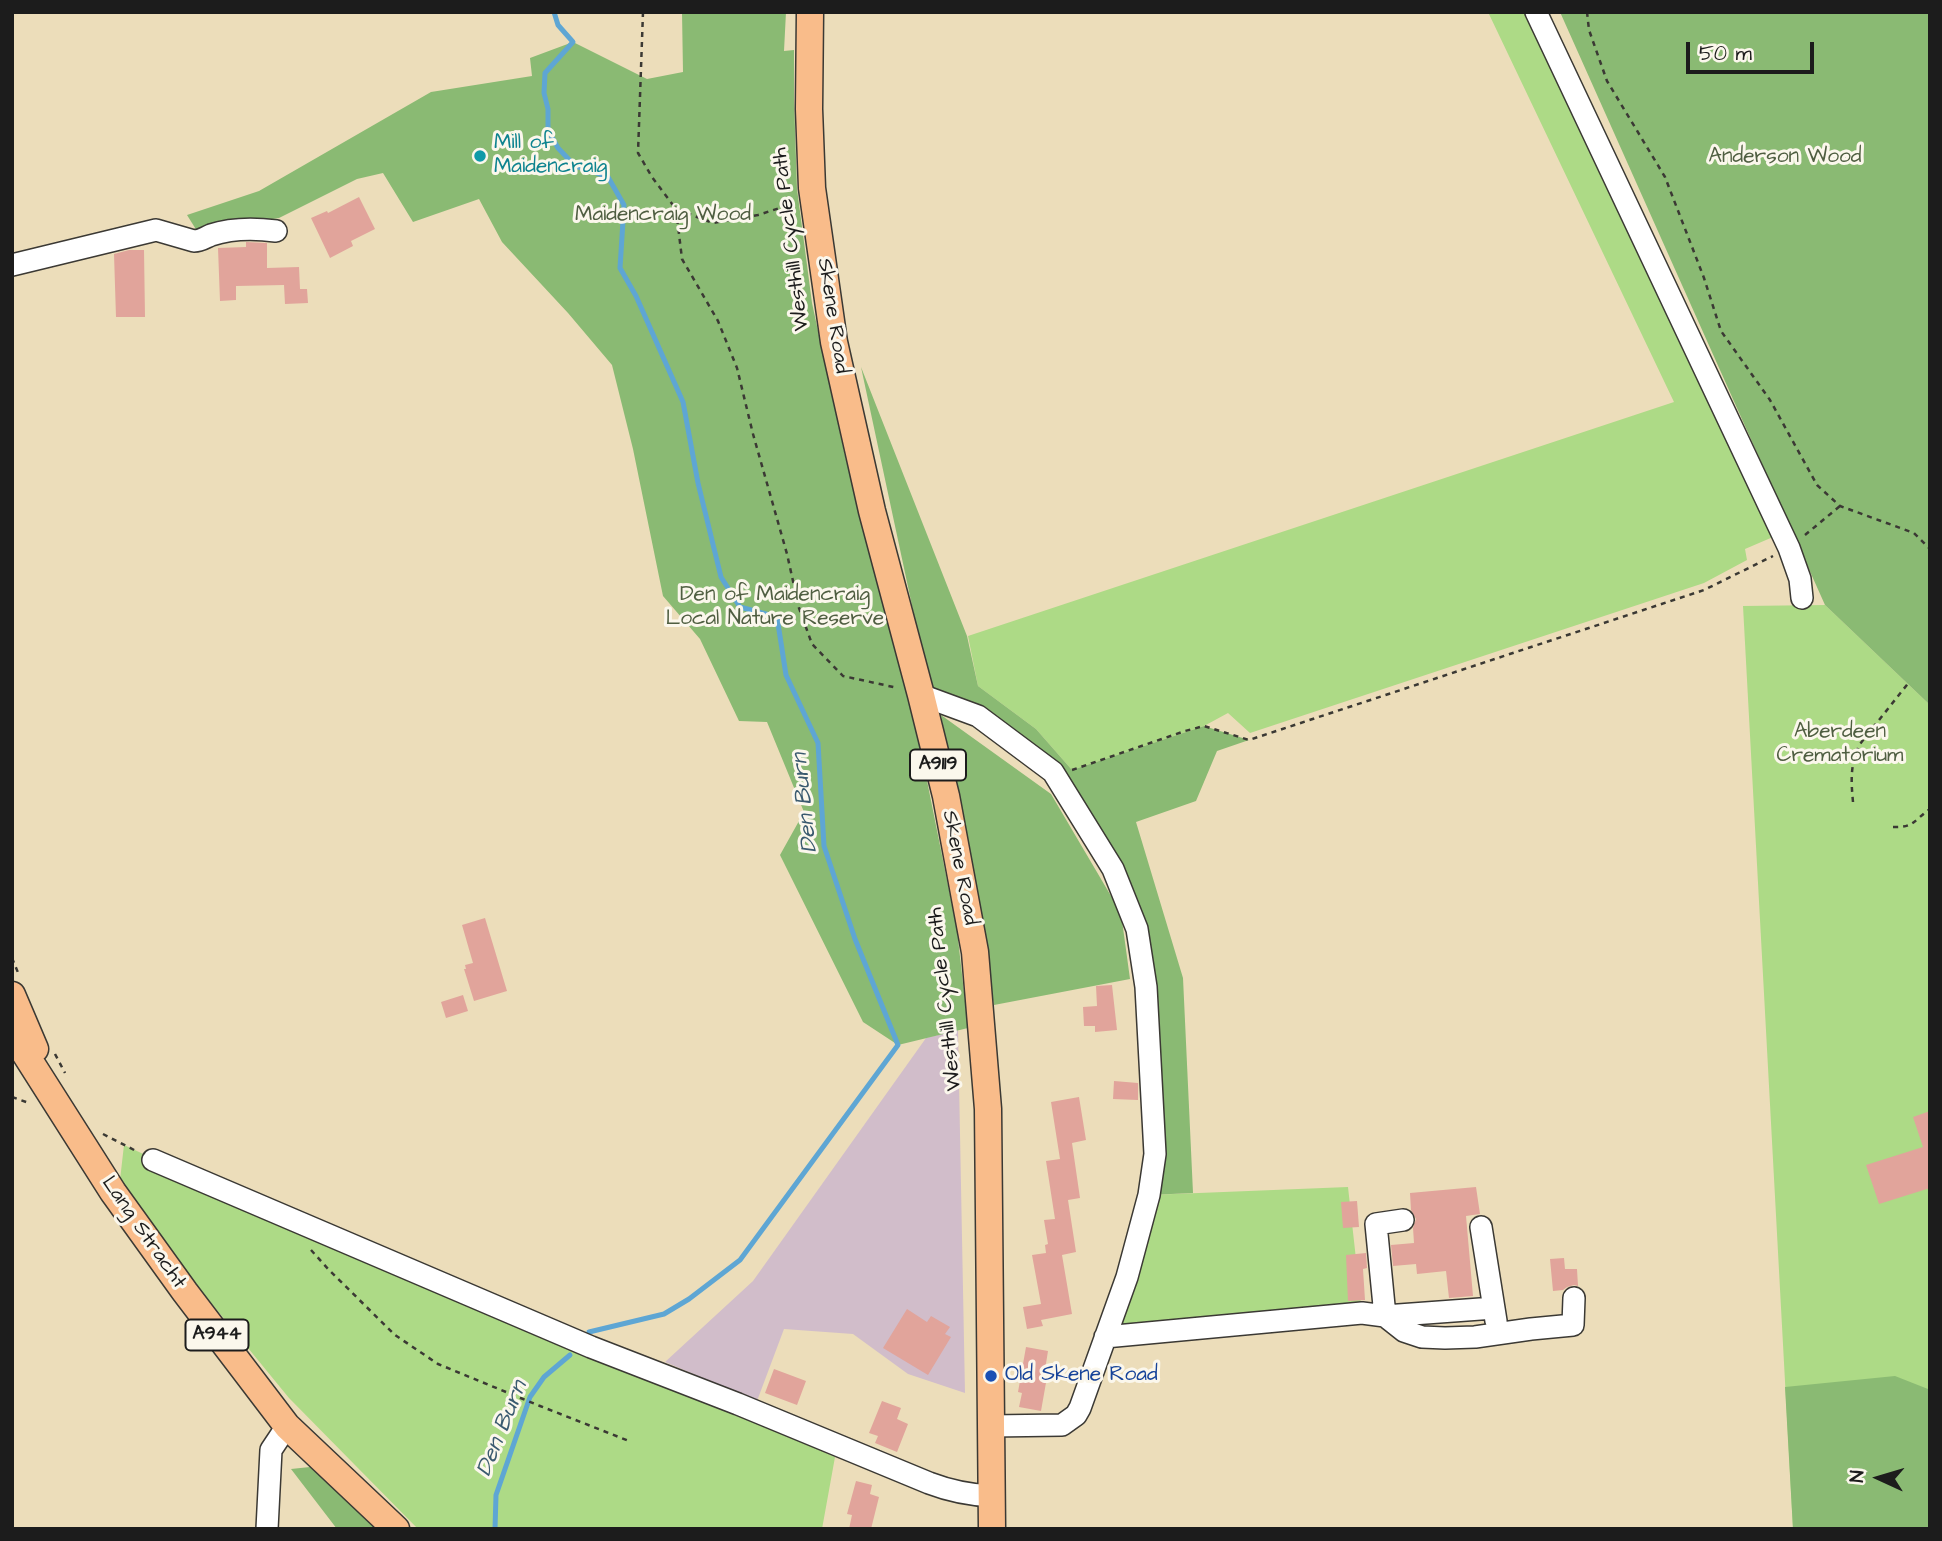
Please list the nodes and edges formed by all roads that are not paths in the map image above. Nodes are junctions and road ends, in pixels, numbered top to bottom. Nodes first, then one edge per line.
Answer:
1 (810, 12) edge
2 (1536, 12) edge
3 (276, 231) dead end
4 (12, 265) edge
5 (1802, 597) dead end
6 (914, 692) junction
7 (17, 988) edge
8 (12, 1033) edge
9 (65, 1119) junction
10 (153, 1160) road end
11 (1403, 1220) dead end
12 (1481, 1227) dead end
13 (1574, 1298) dead end
14 (1494, 1308) junction
15 (1385, 1317) junction
16 (1497, 1334) junction
17 (1105, 1337) junction
18 (287, 1426) junction
19 (991, 1426) junction
20 (992, 1496) junction
21 (267, 1529) edge
22 (396, 1529) edge
23 (992, 1529) edge

1 - 6 main road, Skene Road / A9119
2 - 5 street
3 - 4 street
6 - 17 street
6 - 19 main road, Skene Road / A9119
7 - 9 main road, Lang Stracht / A944
8 - 9 main road, Lang Stracht / A944
9 - 18 main road, Lang Stracht / A944
10 - 20 street
11 - 15 street
12 - 14 street
13 - 16 street
14 - 15 street
14 - 16 street
15 - 16 street
15 - 17 street
17 - 19 street
18 - 21 street
18 - 22 main road, Lang Stracht / A944
19 - 20 main road, Skene Road / A9119
20 - 23 main road, Skene Road / A9119

